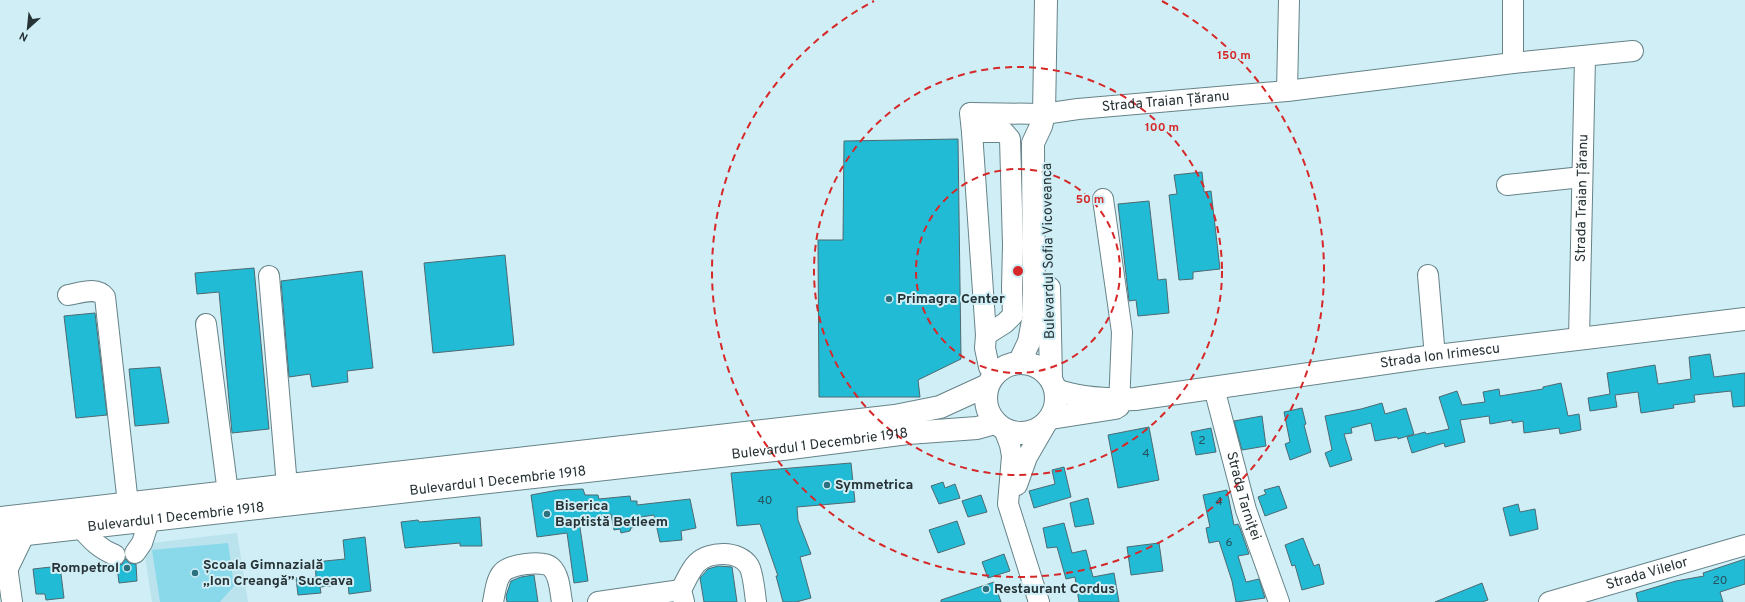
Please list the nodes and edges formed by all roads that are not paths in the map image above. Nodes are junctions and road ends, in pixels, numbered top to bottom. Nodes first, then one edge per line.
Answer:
1 (1046, 0) edge
2 (1289, 0) edge
3 (1513, 0) edge
4 (1633, 51) dead end
5 (1585, 57) junction
6 (1513, 63) junction
7 (1287, 91) junction
8 (1042, 120) junction
9 (972, 132) junction
10 (1582, 177) junction
11 (1507, 185) dead end
12 (1103, 198) dead end
13 (1428, 274) dead end
14 (269, 276) dead end
15 (68, 295) dead end
16 (1745, 319) edge
17 (206, 324) dead end
18 (986, 335) junction
19 (1579, 338) junction
20 (1435, 356) junction
21 (1003, 372) junction
22 (1053, 384) junction
23 (1214, 388) junction
24 (1124, 402) junction
25 (1048, 422) junction
26 (1000, 426) junction
27 (287, 486) junction
28 (228, 493) junction
29 (128, 504) junction
30 (150, 521) junction
31 (1013, 521) junction
32 (81, 528) junction
33 (5, 529) edge
34 (1745, 545) edge
35 (7, 568) joint
36 (683, 596) edge
37 (12, 602) edge
38 (493, 602) edge
39 (562, 602) edge
40 (598, 602) edge
41 (756, 602) edge
42 (1039, 602) edge
43 (1279, 602) edge
44 (1549, 602) edge

1 - 8 main road, Bulevardul Sofia Vicoveanca
2 - 7 street
3 - 6 street
4 - 5 street, Strada Traian Țăranu
5 - 6 street, Strada Traian Țăranu
5 - 10 street, Strada Traian Țăranu
6 - 7 street, Strada Traian Țăranu
7 - 8 street, Strada Traian Țăranu
8 - 9 street, Strada Traian Țăranu
8 - 21 main road, Bulevardul Sofia Vicoveanca
8 - 22 main road, Bulevardul Sofia Vicoveanca
9 - 18 street
9 - 18 street
10 - 11 street
10 - 19 street, Strada Traian Țăranu
12 - 24 street
13 - 20 street
14 - 27 street
15 - 29 street
16 - 19 main road, Strada Ion Irimescu
17 - 28 street
18 - 21 street
19 - 20 main road, Strada Ion Irimescu
20 - 23 main road, Strada Ion Irimescu
21 - 22 main road
21 - 26 main road
21 - 27 main road, Bulevardul 1 Decembrie 1918
22 - 24 main road, Strada Ion Irimescu
22 - 25 main road
23 - 24 main road, Strada Ion Irimescu
23 - 43 street, Strada Tarniței
24 - 25 main road, Strada Ion Irimescu
25 - 26 main road
25 - 31 street
26 - 30 main road, Bulevardul 1 Decembrie 1918
26 - 31 street
27 - 28 main road, Bulevardul 1 Decembrie 1918
28 - 29 main road, Bulevardul 1 Decembrie 1918
29 - 33 main road, Bulevardul 1 Decembrie 1918
30 - 32 main road, Bulevardul 1 Decembrie 1918
30 - 32 street
31 - 42 street
32 - 33 main road, Bulevardul 1 Decembrie 1918
33 - 35 main road
34 - 44 street, Strada Vilelor
35 - 37 street
36 - 40 street
36 - 41 street
38 - 39 street

